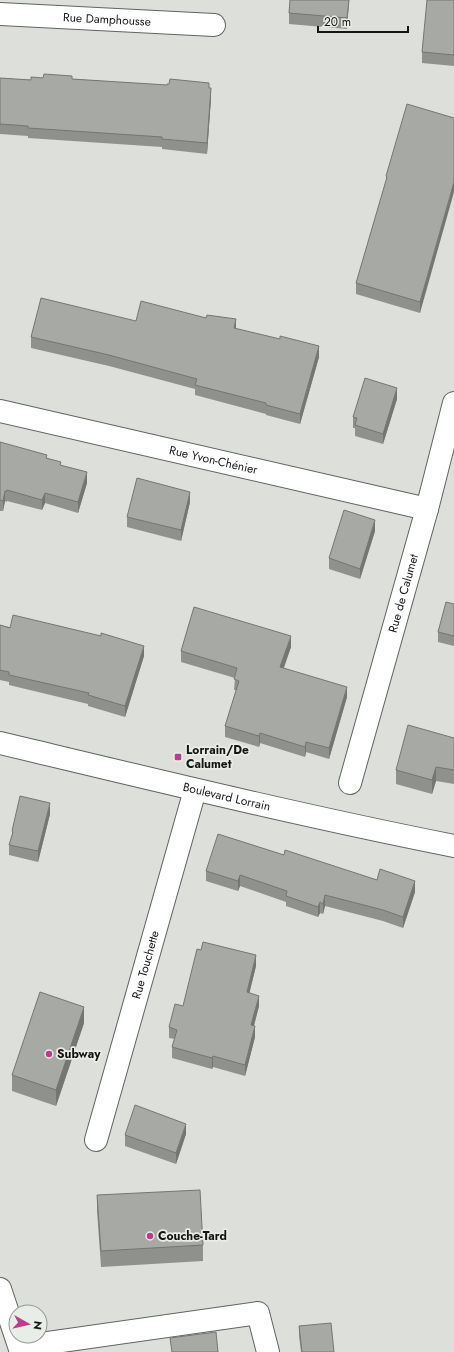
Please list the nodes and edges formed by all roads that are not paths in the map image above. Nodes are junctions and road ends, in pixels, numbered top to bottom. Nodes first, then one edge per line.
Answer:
1 (0, 14) edge
2 (214, 25) dead end
3 (454, 403) edge
4 (0, 411) edge
5 (426, 509) junction
6 (0, 743) edge
7 (350, 783) dead end
8 (194, 790) junction
9 (454, 846) edge
10 (96, 1140) dead end
11 (0, 1289) edge
12 (0, 1326) edge
13 (18, 1350) edge
14 (268, 1352) edge

1 - 2 street, Rue Damphousse
3 - 5 street, Rue de Calumet
4 - 5 street, Rue Yvon-Chénier
5 - 7 street, Rue de Calumet
6 - 8 street, Boulevard Lorrain
8 - 9 street, Boulevard Lorrain
8 - 10 street, Rue Touchette
11 - 13 street
12 - 13 street
13 - 14 street

